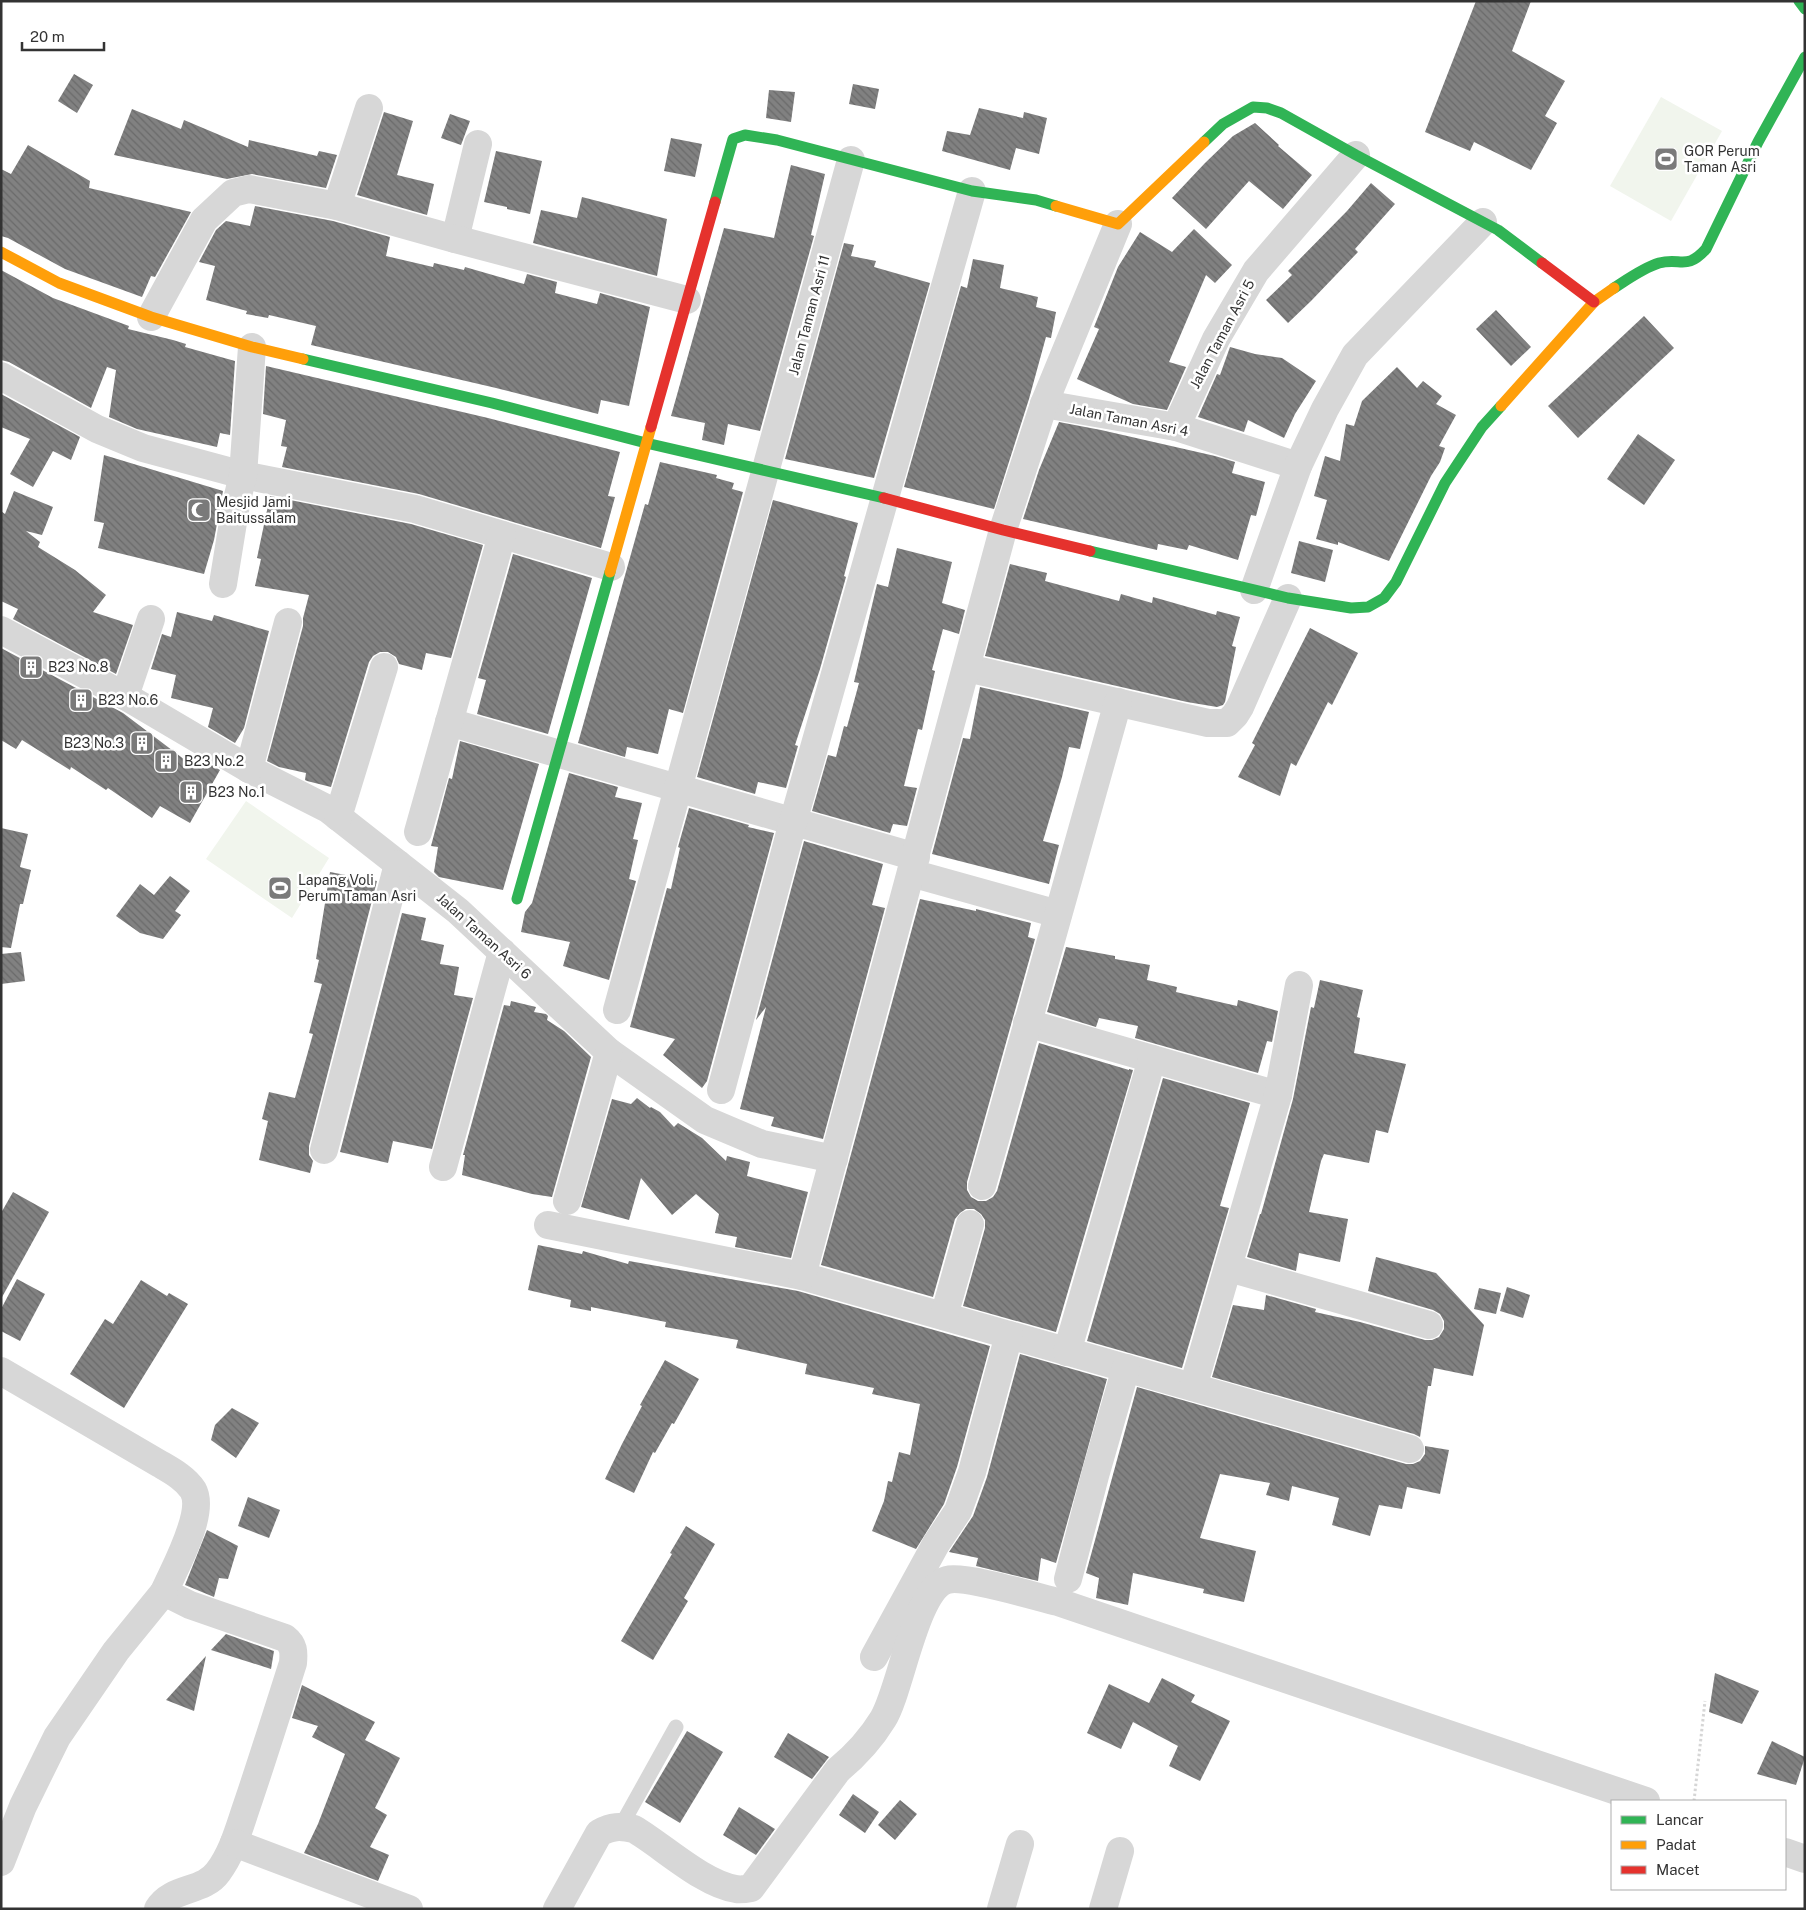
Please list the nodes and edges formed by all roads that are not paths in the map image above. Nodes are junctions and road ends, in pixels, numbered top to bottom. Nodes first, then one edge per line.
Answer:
1 (1798, 1) edge
2 (1805, 9) edge
3 (1805, 57) edge
4 (368, 108) dead end
5 (478, 144) dead end
6 (1356, 155) junction
7 (851, 160) junction
8 (972, 191) junction
9 (337, 206) junction
10 (1483, 222) junction
11 (1118, 224) junction
12 (455, 239) junction
13 (1, 252) edge
14 (687, 300) junction
15 (1594, 302) junction
16 (151, 318) junction
17 (252, 347) junction
18 (1, 376) edge
19 (1044, 404) junction
20 (1176, 428) junction
21 (646, 442) junction
22 (1298, 466) junction
23 (766, 470) junction
24 (243, 475) junction
25 (885, 498) junction
26 (1003, 530) junction
27 (502, 535) junction
28 (611, 567) junction
29 (224, 584) dead end
30 (1254, 590) junction
31 (1288, 598) junction
32 (151, 619) dead end
33 (288, 622) dead end
34 (1, 630) edge
35 (384, 667) dead end
36 (966, 668) junction
37 (125, 696) junction
38 (1118, 702) junction
39 (449, 722) junction
40 (558, 754) junction
41 (248, 769) junction
42 (678, 789) junction
43 (338, 818) junction
44 (793, 822) junction
45 (418, 832) dead end
46 (398, 864) junction
47 (914, 865) junction
48 (517, 899) dead end
49 (1058, 914) junction
50 (502, 952) junction
51 (1299, 985) dead end
52 (617, 1010) dead end
53 (1027, 1024) junction
54 (609, 1052) junction
55 (1152, 1059) junction
56 (721, 1090) dead end
57 (1278, 1095) junction
58 (324, 1150) dead end
59 (834, 1159) junction
60 (443, 1167) dead end
61 (982, 1186) dead end
62 (567, 1200) dead end
63 (970, 1224) dead end
64 (548, 1225) dead end
65 (1229, 1268) junction
66 (802, 1276) junction
67 (944, 1316) junction
68 (1429, 1325) dead end
69 (1009, 1335) junction
70 (1068, 1352) junction
71 (1126, 1368) junction
72 (1, 1371) edge
73 (1193, 1387) junction
74 (1410, 1449) dead end
75 (1068, 1579) dead end
76 (164, 1592) junction
77 (874, 1657) dead end
78 (676, 1726) dead end
79 (1643, 1800) edge
80 (621, 1826) junction
81 (234, 1843) junction
82 (1020, 1844) dead end
83 (1120, 1851) dead end
84 (1786, 1852) edge
85 (1805, 1859) edge
86 (1, 1862) edge
87 (158, 1909) edge
88 (409, 1909) edge
89 (557, 1909) edge
90 (1001, 1909) edge
91 (1103, 1909) edge

1 - 2 street
3 - 15 street
4 - 9 street
5 - 12 street
6 - 10 street
6 - 11 street
6 - 20 street, Jalan Taman Asri 5
7 - 8 street
7 - 14 street
7 - 23 street, Jalan Taman Asri 11
8 - 11 street
8 - 25 street
9 - 12 street
9 - 16 street
10 - 15 street
10 - 22 street
11 - 19 street
12 - 14 street
13 - 16 street
14 - 21 street
15 - 31 street
16 - 17 street
17 - 21 street
17 - 24 street
18 - 24 street
19 - 20 street, Jalan Taman Asri 4
19 - 26 street
20 - 22 street, Jalan Taman Asri 4
21 - 23 street
21 - 28 street
22 - 30 street
23 - 25 street
23 - 42 street, Jalan Taman Asri 11
24 - 27 street
24 - 29 street
25 - 26 street
25 - 44 street
26 - 30 street
26 - 36 street
27 - 28 street
27 - 39 street
28 - 40 street
30 - 31 street
31 - 38 street
32 - 37 street
33 - 41 street
34 - 37 street, Jalan Taman Asri 6
35 - 43 street
36 - 38 street
36 - 47 street
37 - 41 street, Jalan Taman Asri 6
38 - 49 street
39 - 40 street
39 - 45 street
40 - 42 street
40 - 48 street
41 - 43 street, Jalan Taman Asri 6
42 - 44 street
42 - 52 street, Jalan Taman Asri 11
43 - 46 street, Jalan Taman Asri 6
44 - 47 street
44 - 56 street
46 - 50 street, Jalan Taman Asri 6
46 - 58 street
47 - 49 street
47 - 59 street
49 - 53 street
50 - 54 street, Jalan Taman Asri 6
50 - 60 street
51 - 57 street
53 - 55 street
53 - 61 street
54 - 59 street, Jalan Taman Asri 6
54 - 62 street
55 - 57 street
55 - 70 street
57 - 65 street
59 - 66 street
63 - 67 street
64 - 66 street
65 - 68 street
65 - 73 street
66 - 67 street
67 - 69 street
69 - 70 street
69 - 77 street
70 - 71 street
71 - 73 street
71 - 75 street
72 - 76 street
73 - 74 street
76 - 81 street
76 - 86 street
78 - 80 lane
79 - 80 street
80 - 89 street
81 - 87 street
81 - 88 street
82 - 90 street
83 - 91 street
84 - 85 street

